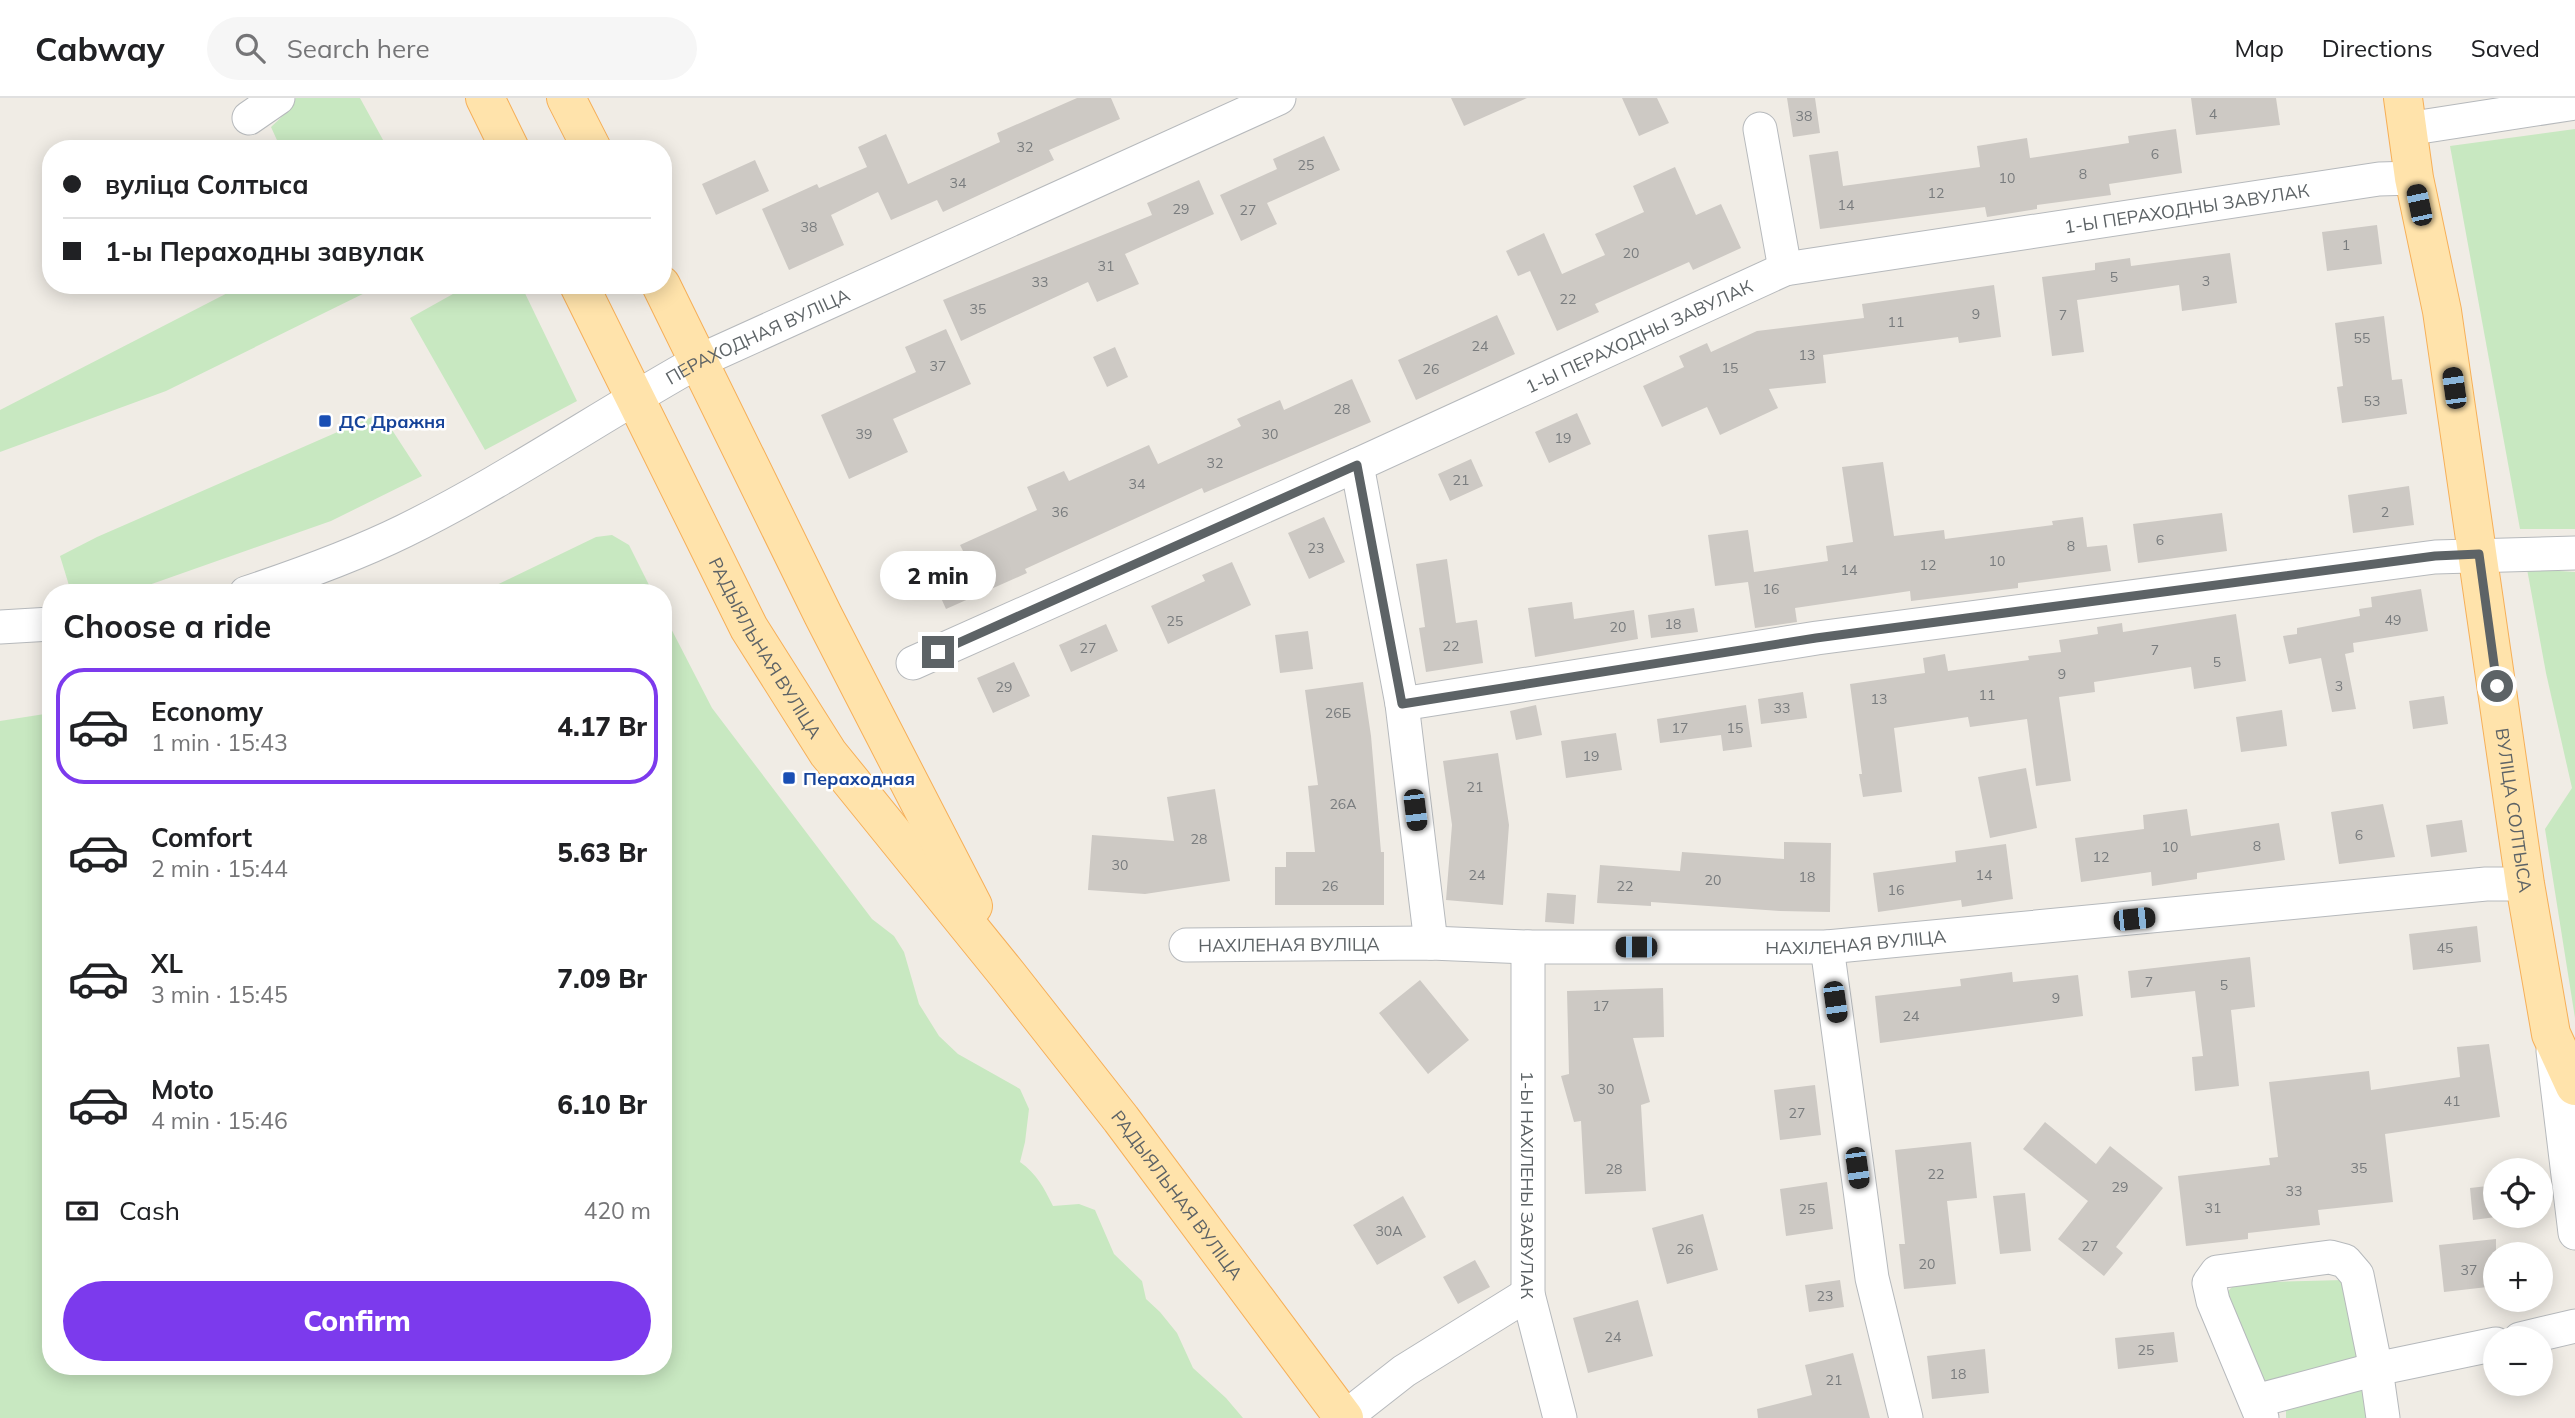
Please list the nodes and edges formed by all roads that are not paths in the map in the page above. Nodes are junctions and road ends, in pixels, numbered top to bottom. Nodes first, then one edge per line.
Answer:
1 (278, 98) edge
2 (485, 98) edge
3 (566, 98) edge
4 (1279, 98) edge
5 (2575, 103) edge
6 (2405, 114) edge
7 (249, 118) dead end
8 (1760, 129) dead end
9 (506, 140) edge
10 (587, 140) edge
11 (2414, 178) junction
12 (1785, 269) junction
13 (583, 294) edge
14 (666, 294) edge
15 (699, 361) junction
16 (634, 397) junction
17 (1357, 465) junction
18 (2575, 553) edge
19 (2479, 554) junction
20 (270, 584) edge
21 (42, 625) edge
22 (0, 627) edge
23 (913, 663) dead end
24 (1402, 704) junction
25 (2525, 884) junction
26 (1432, 943) junction
27 (1186, 945) dead end
28 (1528, 947) junction
29 (1827, 947) junction
30 (1007, 974) junction
31 (2551, 1034) junction
32 (2575, 1086) edge
33 (2575, 1233) edge
34 (1528, 1294) junction
35 (2575, 1326) edge
36 (2553, 1331) edge
37 (2483, 1347) edge
38 (2376, 1369) junction
39 (2259, 1409) edge
40 (1344, 1418) edge
41 (1560, 1418) edge
42 (1906, 1418) edge
43 (2383, 1418) edge

1 - 7 street
2 - 9 main road
3 - 10 main road
4 - 15 street, ПЕРАХОДНАЯ ВУЛІЦА
5 - 6 street
6 - 11 main road, ВУЛІЦА СОЛТЫСА
8 - 12 street
11 - 12 street, 1-Ы ПЕРАХОДНЫ ЗАВУЛАК
11 - 19 main road, ВУЛІЦА СОЛТЫСА
12 - 17 street, 1-Ы ПЕРАХОДНЫ ЗАВУЛАК
13 - 16 main road, РАДЫЯЛЬНАЯ ВУЛІЦА
14 - 15 main road, РАДЫЯЛЬНАЯ ВУЛІЦА
15 - 16 street, ПЕРАХОДНАЯ ВУЛІЦА
15 - 30 main road, РАДЫЯЛЬНАЯ ВУЛІЦА
16 - 20 street, ПЕРАХОДНАЯ ВУЛІЦА
16 - 30 main road, РАДЫЯЛЬНАЯ ВУЛІЦА
17 - 23 street, 1-Ы ПЕРАХОДНЫ ЗАВУЛАК
17 - 24 street
18 - 19 street
19 - 24 street
19 - 25 main road, ВУЛІЦА СОЛТЫСА
21 - 22 street
24 - 26 street
25 - 29 street, НАХІЛЕНАЯ ВУЛІЦА
25 - 31 main road, ВУЛІЦА СОЛТЫСА
26 - 27 street, НАХІЛЕНАЯ ВУЛІЦА
26 - 28 street, НАХІЛЕНАЯ ВУЛІЦА
28 - 29 street, НАХІЛЕНАЯ ВУЛІЦА
28 - 34 street, 1-Ы НАХІЛЕНЫ ЗАВУЛАК
29 - 42 street
30 - 40 main road, РАДЫЯЛЬНАЯ ВУЛІЦА
31 - 32 main road
31 - 33 street, ВУЛІЦА СОЛТЫСА
34 - 40 street
34 - 41 street, 1-Ы НАХІЛЕНЫ ЗАВУЛАК
35 - 36 street
37 - 38 street
38 - 39 street
38 - 39 street
38 - 43 street

